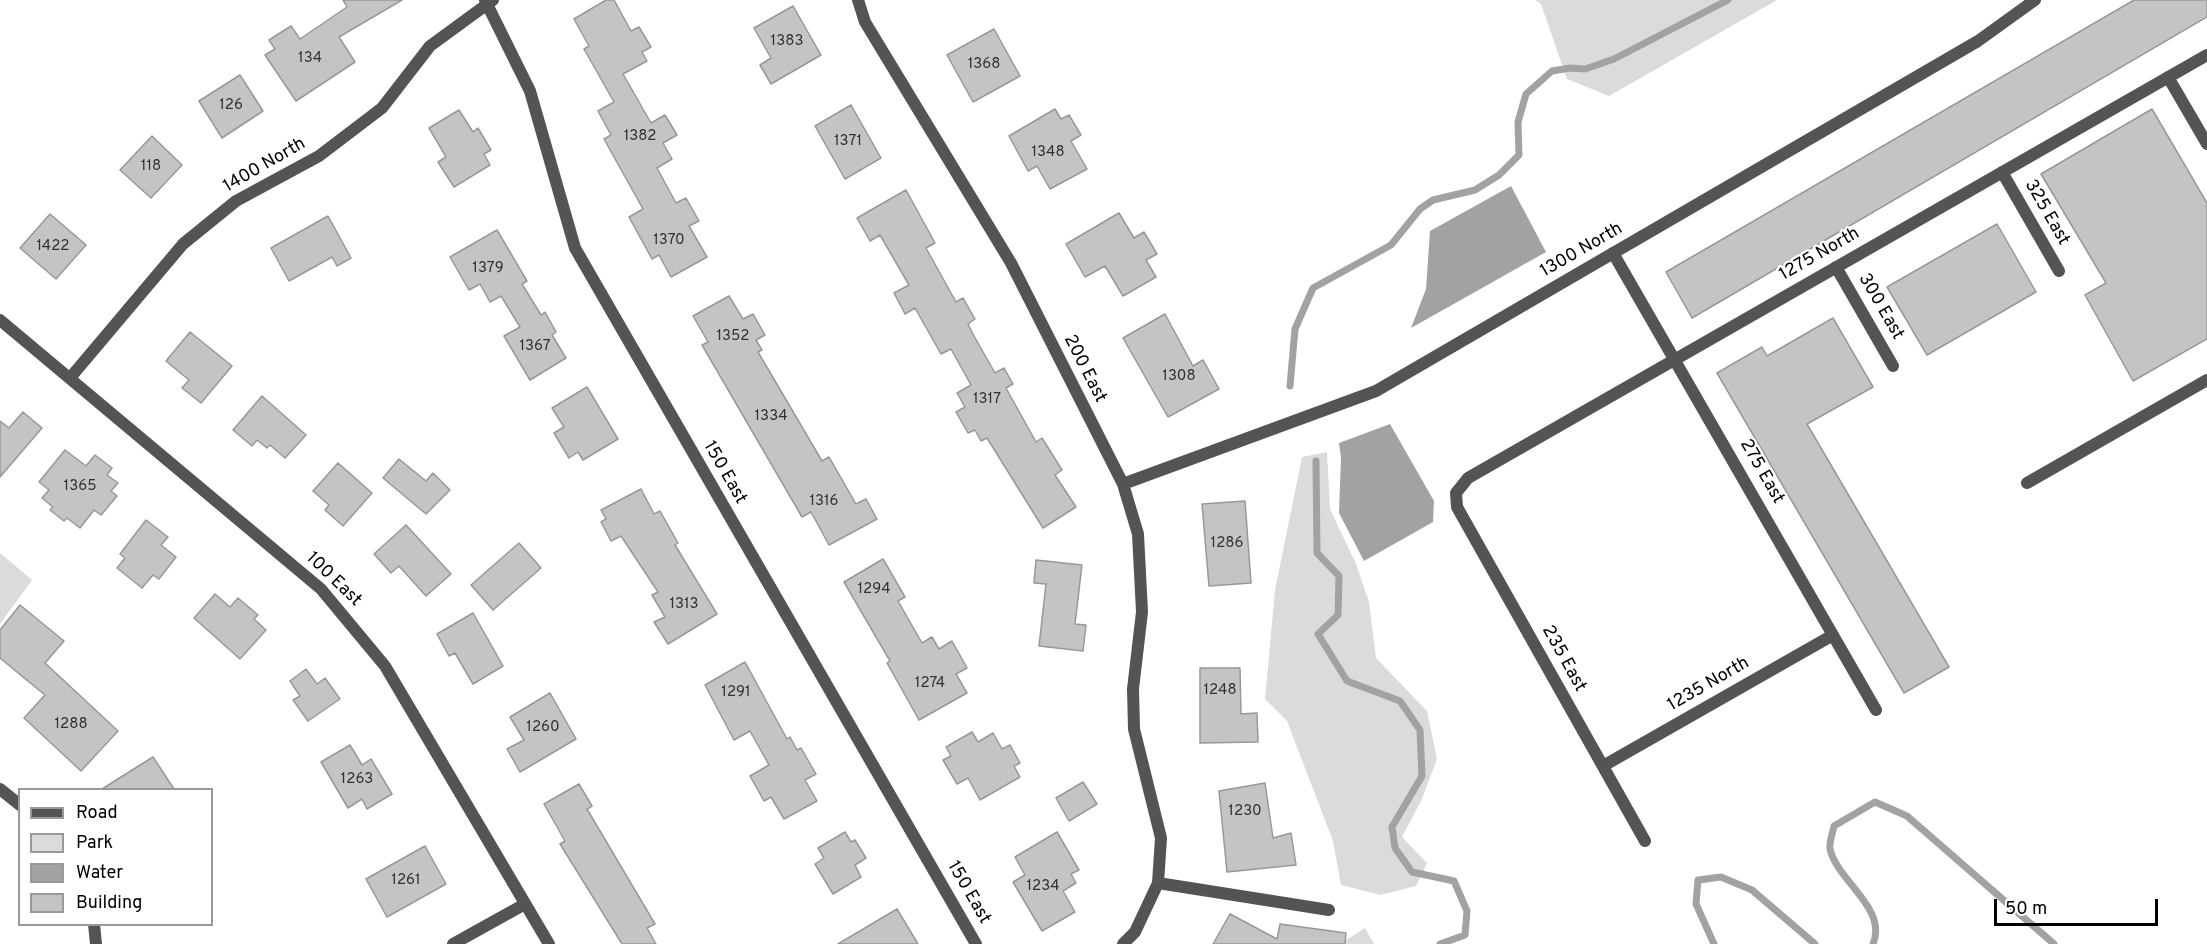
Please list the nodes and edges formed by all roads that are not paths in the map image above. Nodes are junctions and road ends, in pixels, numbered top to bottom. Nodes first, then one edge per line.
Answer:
1 (858, 0) edge
2 (2035, 0) edge
3 (488, 1) edge
4 (2207, 55) edge
5 (2168, 77) junction
6 (2207, 144) edge
7 (2002, 172) junction
8 (1613, 253) junction
9 (1836, 267) junction
10 (2059, 271) dead end
11 (0, 320) edge
12 (1675, 358) junction
13 (1893, 366) dead end
14 (70, 378) junction
15 (2207, 380) edge
16 (2026, 483) dead end
17 (1123, 484) junction
18 (1456, 493) joint
19 (1833, 635) junction
20 (1876, 710) dead end
21 (1603, 766) junction
22 (0, 789) edge
23 (18, 803) edge
24 (1645, 841) dead end
25 (1158, 883) junction
26 (525, 904) junction
27 (1329, 910) dead end
28 (94, 926) edge
29 (96, 944) edge
30 (453, 944) edge
31 (549, 944) edge
32 (976, 944) edge
33 (1123, 944) edge

1 - 17 street, 200 East
2 - 8 street, 1300 North
3 - 14 street, 1400 North
3 - 32 street, 150 East
4 - 5 street, 1275 North
5 - 6 street
5 - 7 street, 1275 North
7 - 9 street, 1275 North
7 - 10 street, 325 East
8 - 12 street, 275 East
8 - 17 street, 1300 North
9 - 12 street, 1275 North
9 - 13 street, 300 East
11 - 14 street, 100 East
12 - 18 street, 1275 North
12 - 19 street, 275 East
14 - 26 street, 100 East
15 - 16 street
17 - 25 street, 200 East
18 - 21 street, 235 East
19 - 20 street, 275 East
19 - 21 street, 1235 North
21 - 24 street, 235 East
22 - 23 street
25 - 27 street
25 - 33 street
26 - 30 street
26 - 31 street, 100 East
28 - 29 street

